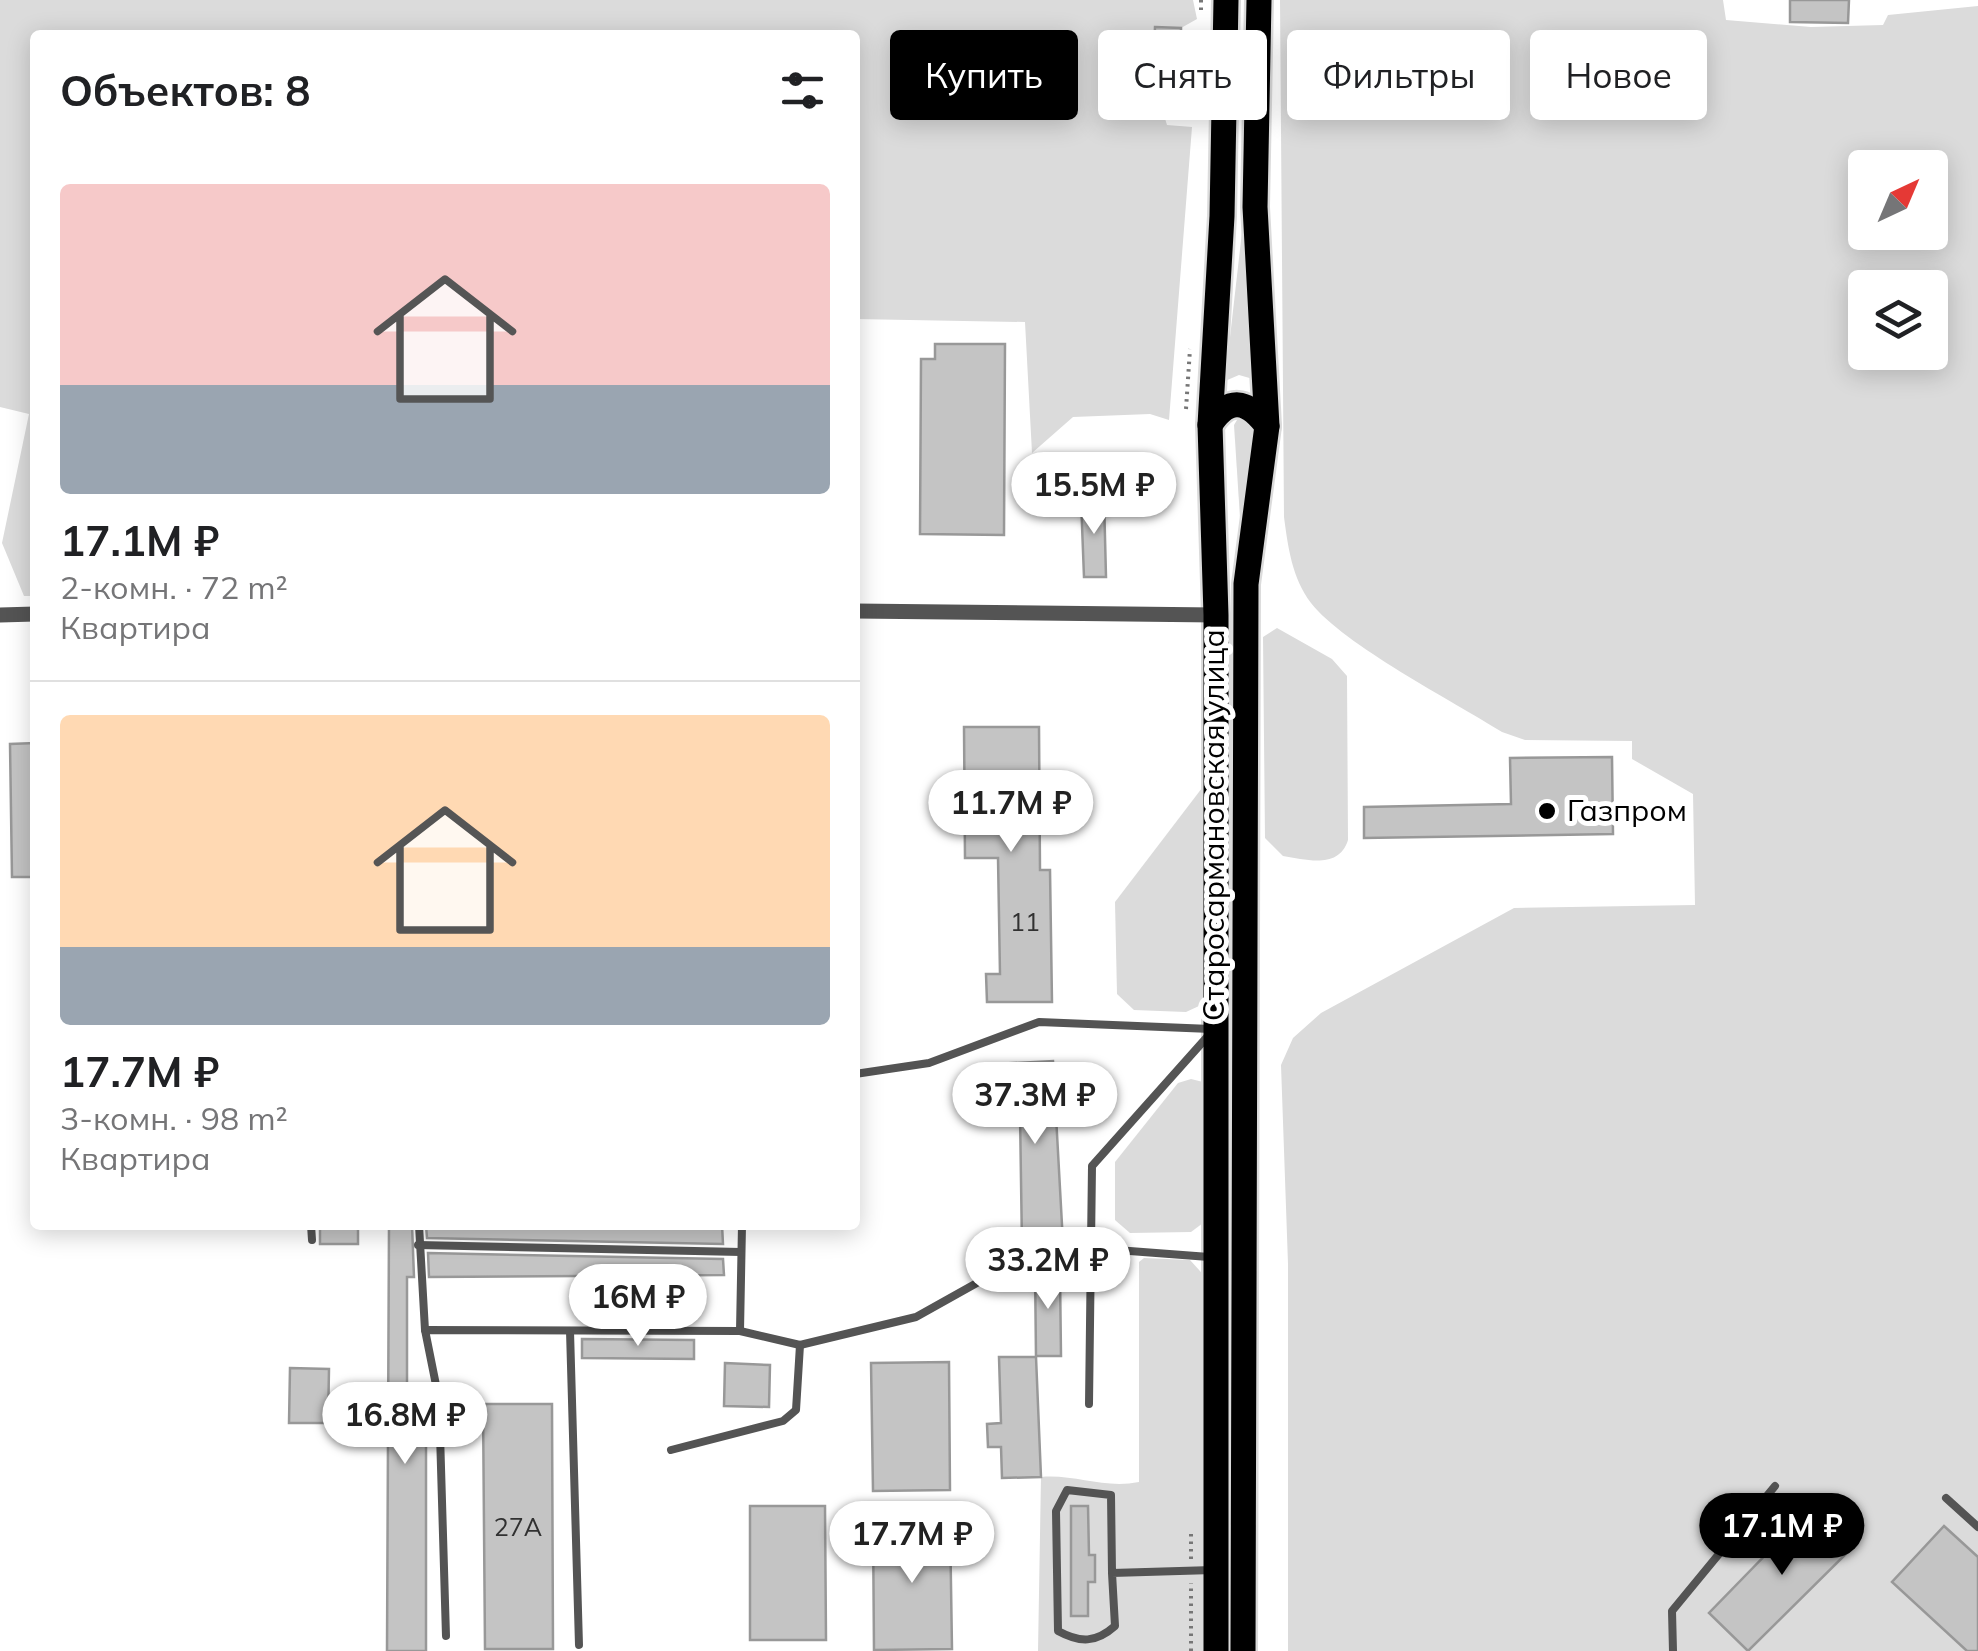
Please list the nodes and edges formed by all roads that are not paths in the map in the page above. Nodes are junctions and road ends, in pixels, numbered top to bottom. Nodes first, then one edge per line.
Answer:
1 (1226, 0) edge
2 (1259, 0) edge
3 (1210, 425) junction
4 (1267, 426) junction
5 (860, 611) edge
6 (30, 614) edge
7 (0, 615) edge
8 (1216, 616) junction
9 (1215, 1030) junction
10 (860, 1073) edge
11 (311, 1230) edge
12 (419, 1230) edge
13 (742, 1230) edge
14 (312, 1240) dead end
15 (418, 1244) junction
16 (1090, 1248) junction
17 (742, 1252) junction
18 (1214, 1258) junction
19 (425, 1330) junction
20 (570, 1331) junction
21 (740, 1332) junction
22 (800, 1345) junction
23 (1089, 1404) dead end
24 (672, 1450) dead end
25 (1774, 1486) dead end
26 (1946, 1498) dead end
27 (1978, 1527) edge
28 (1216, 1570) junction
29 (1112, 1573) junction
30 (446, 1636) dead end
31 (580, 1645) dead end
32 (1216, 1651) edge
33 (1243, 1651) edge
34 (1673, 1651) edge

1 - 3 main road, Старосармановская улица
2 - 4 main road, Старосармановская улица
3 - 4 main road
3 - 8 main road, Старосармановская улица
4 - 33 main road, Старосармановская улица
5 - 8 street
6 - 7 street
8 - 9 main road, Старосармановская улица
9 - 10 lane
9 - 16 lane
9 - 18 main road, Старосармановская улица
11 - 14 lane
12 - 15 lane
13 - 17 lane
15 - 17 lane
15 - 19 lane
16 - 18 lane
16 - 22 lane
16 - 23 lane
17 - 21 lane
18 - 28 main road, Старосармановская улица
19 - 20 lane
19 - 30 lane
20 - 21 lane
20 - 31 lane
21 - 22 lane
22 - 24 lane
25 - 34 lane
26 - 27 lane
28 - 29 lane
28 - 32 main road, Старосармановская улица
29 - 29 lane

